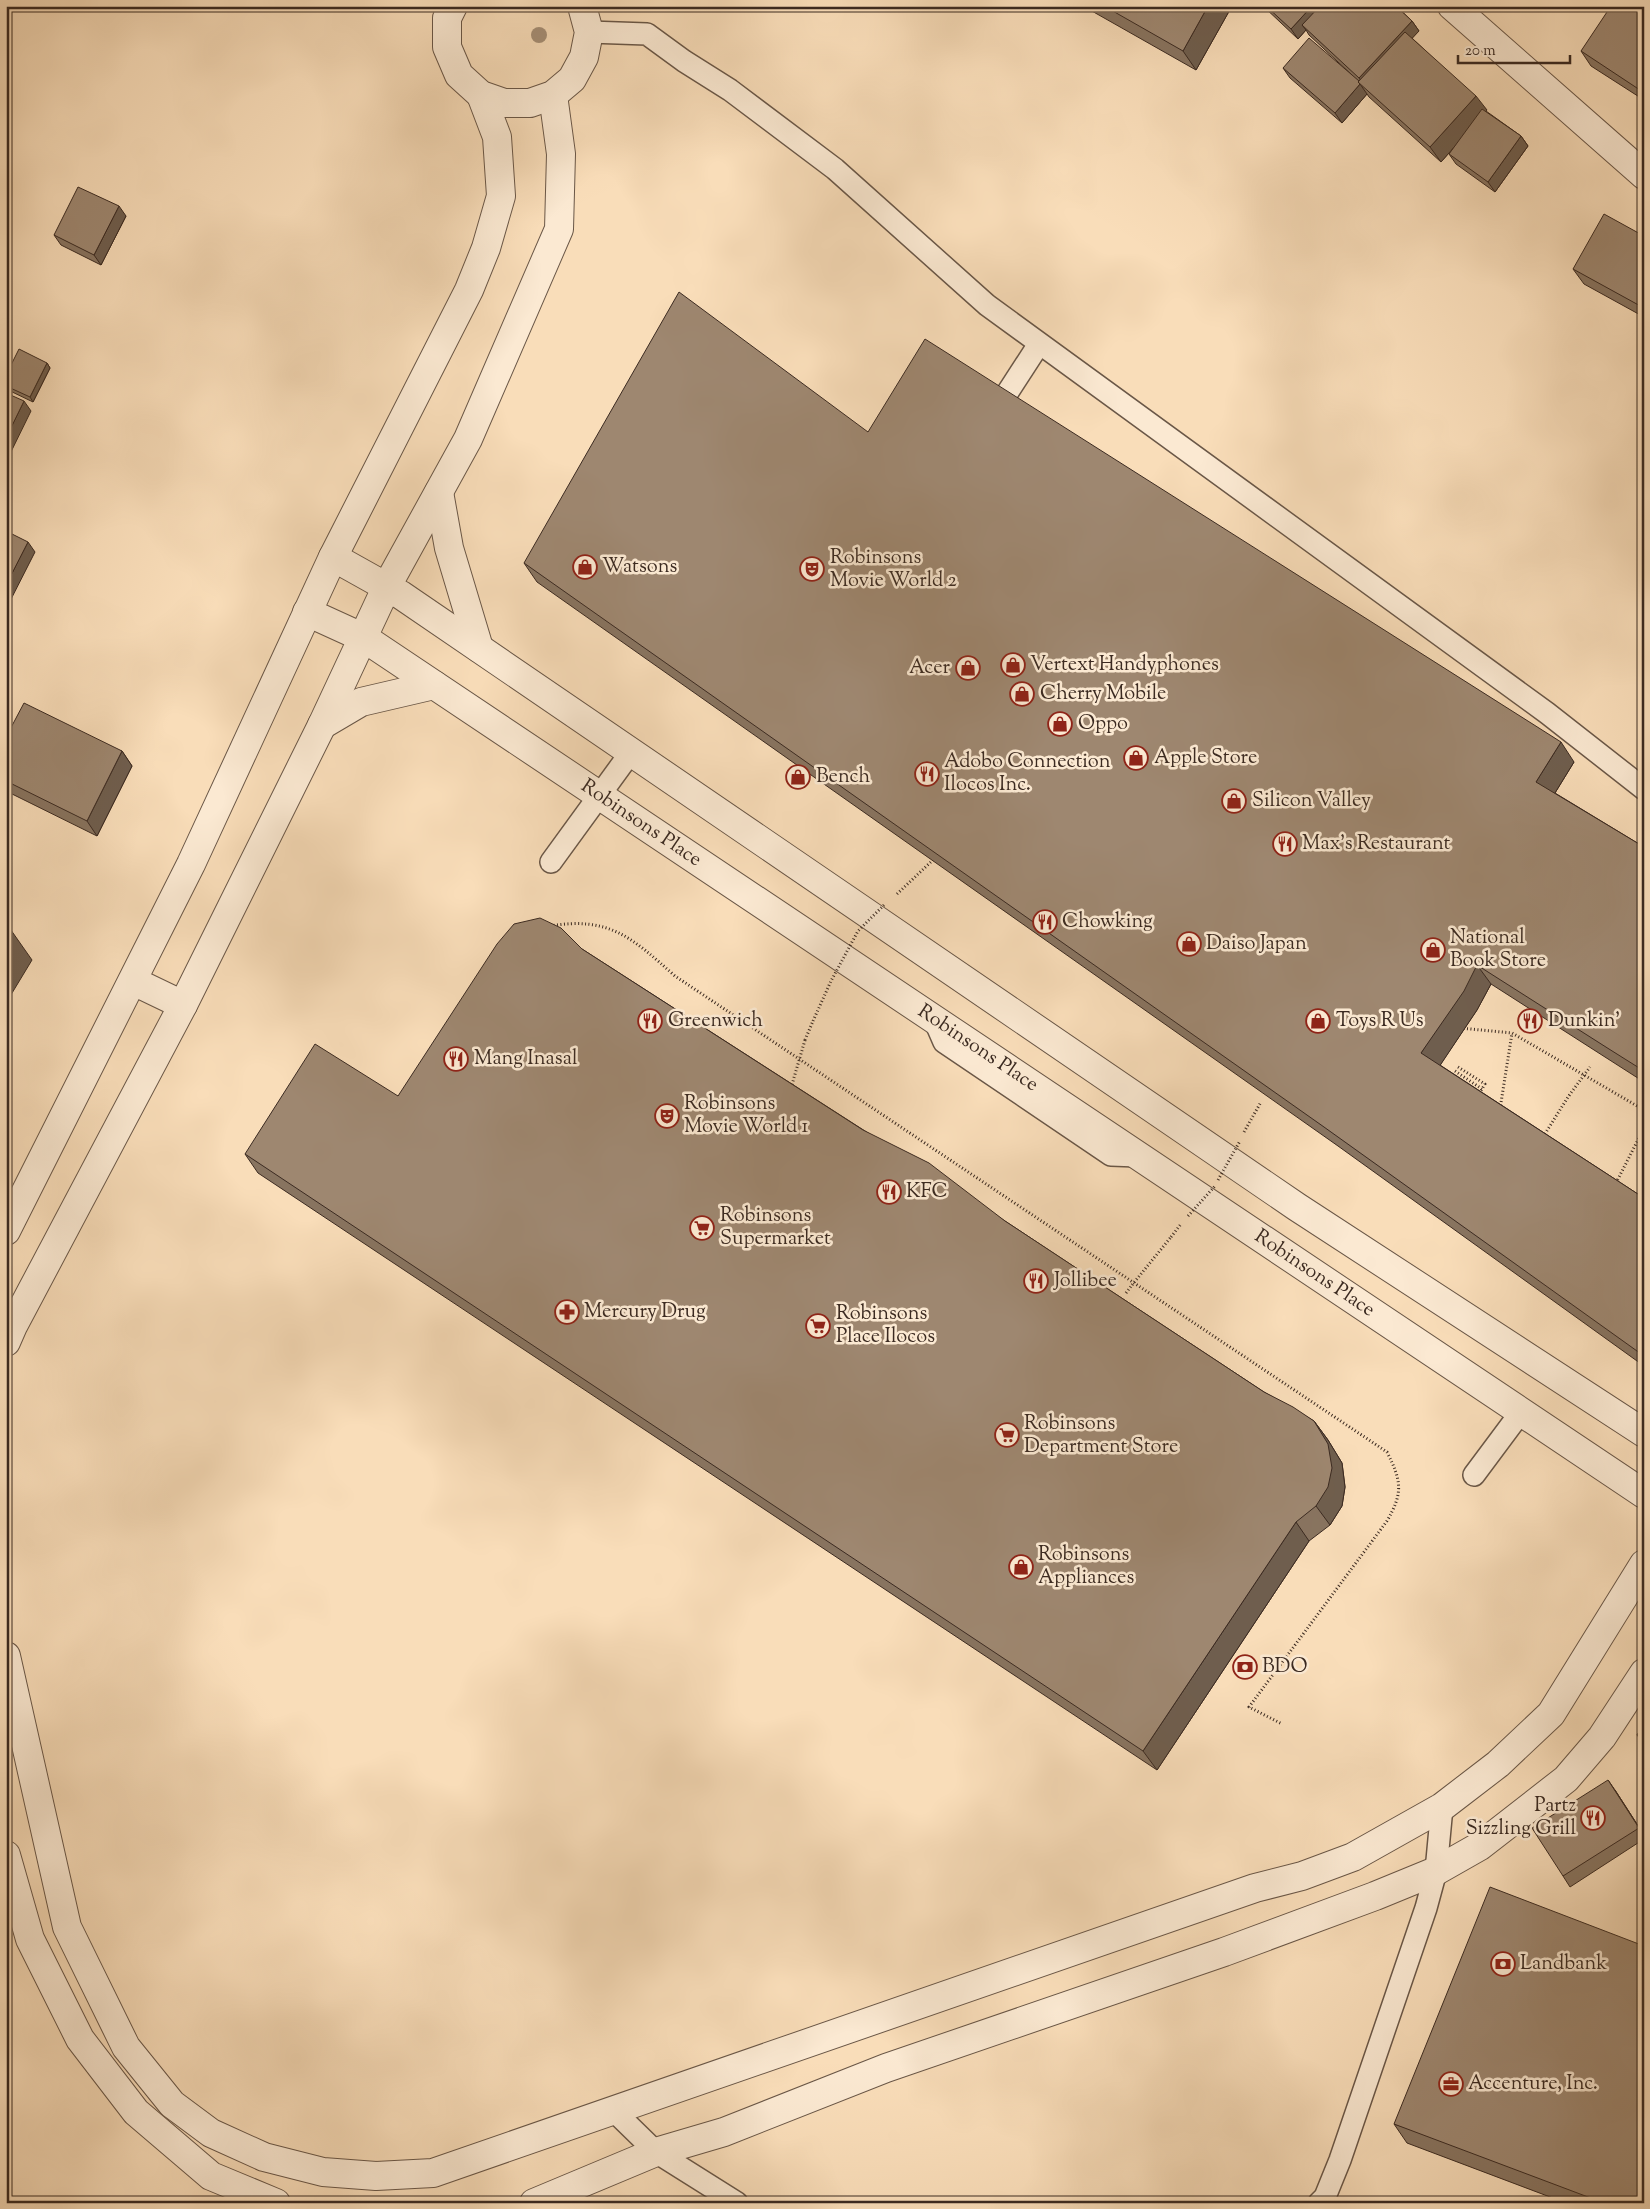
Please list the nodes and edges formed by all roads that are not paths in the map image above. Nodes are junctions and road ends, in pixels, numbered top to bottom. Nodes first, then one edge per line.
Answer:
1 (582, 6) edge
2 (1452, 6) edge
3 (444, 10) edge
4 (589, 32) junction
5 (481, 95) junction
6 (553, 95) junction
7 (1644, 175) edge
8 (1039, 344) junction
9 (992, 417) edge
10 (439, 492) junction
11 (333, 557) junction
12 (387, 586) junction
13 (308, 612) junction
14 (364, 638) junction
15 (479, 648) junction
16 (434, 685) junction
17 (1546, 713) junction
18 (322, 726) junction
19 (1533, 732) edge
20 (631, 752) junction
21 (1644, 789) edge
22 (599, 795) junction
23 (551, 862) dead end
24 (132, 981) junction
25 (183, 1005) junction
26 (6, 1231) edge
27 (6, 1342) edge
28 (1521, 1412) junction
29 (1644, 1433) edge
30 (1474, 1475) dead end
31 (1644, 1494) edge
32 (1644, 1564) edge
33 (6, 1656) edge
34 (1644, 1673) edge
35 (1442, 1807) junction
36 (6, 1855) edge
37 (1436, 1871) junction
38 (1302, 1876) junction
39 (1316, 1917) junction
40 (614, 2111) junction
41 (656, 2152) junction
42 (1329, 2201) edge
43 (276, 2203) edge
44 (534, 2203) edge
45 (737, 2203) edge

1 - 4 street
2 - 7 street
3 - 5 street
4 - 6 street
4 - 8 lane
5 - 6 street
5 - 11 street
6 - 10 street
8 - 9 lane
8 - 17 lane
10 - 12 street
10 - 15 street
11 - 12 street
11 - 13 street
12 - 14 street
12 - 15 street
13 - 14 street, Robinsons Place
13 - 24 street
14 - 16 street, Robinsons Place
14 - 18 street
15 - 20 street
16 - 18 street
16 - 22 street, Robinsons Place
17 - 19 lane
17 - 21 lane
18 - 25 street
20 - 22 lane
20 - 29 street
22 - 23 lane
22 - 28 street, Robinsons Place
24 - 25 street
24 - 26 street
25 - 27 street
28 - 30 lane
28 - 31 street, Robinsons Place
32 - 35 street
33 - 40 street
34 - 37 street
35 - 37 lane
35 - 38 street
36 - 43 street
37 - 39 street
37 - 42 lane
38 - 39 street
38 - 40 street
39 - 41 street
40 - 41 lane
41 - 44 street
41 - 45 lane

